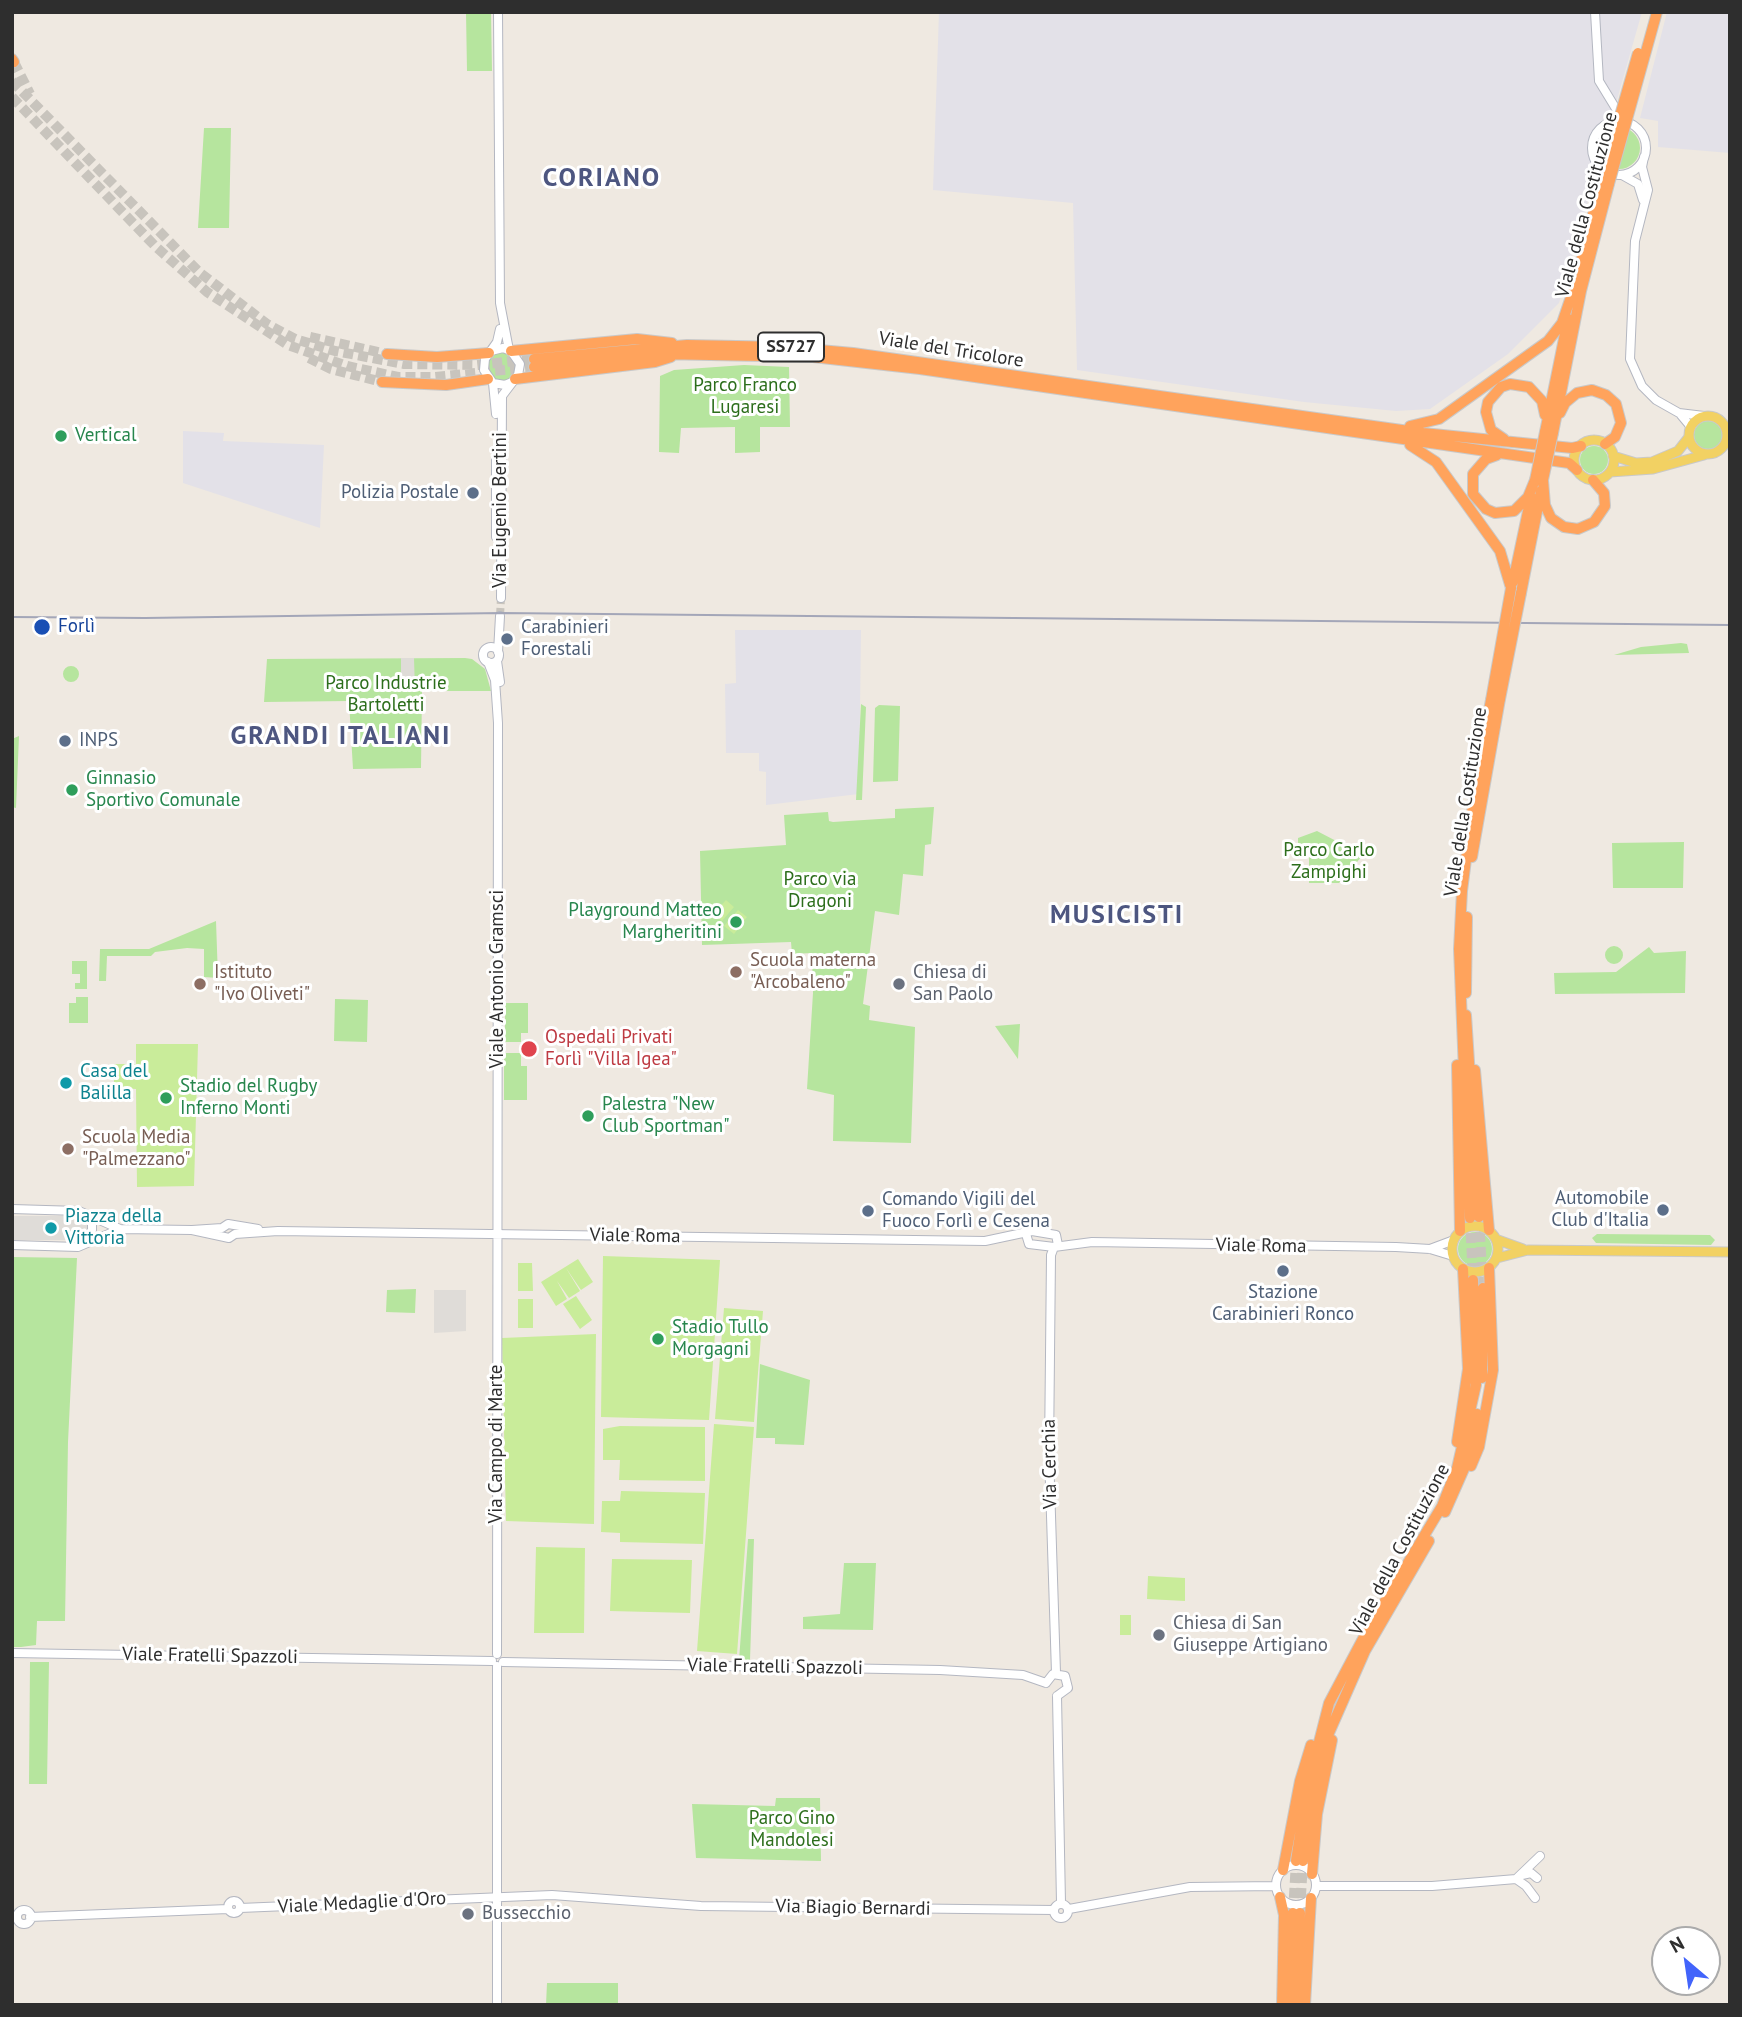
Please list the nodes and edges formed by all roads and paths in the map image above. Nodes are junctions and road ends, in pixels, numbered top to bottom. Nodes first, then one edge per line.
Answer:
1 (498, 12) edge
2 (1595, 12) edge
3 (1650, 12) edge
4 (1657, 12) edge
5 (1607, 98) junction
6 (1625, 122) junction
7 (1601, 128) junction
8 (1644, 158) junction
9 (1622, 175) junction
10 (1605, 183) junction
11 (1642, 212) junction
12 (1574, 288) junction
13 (501, 319) junction
14 (685, 349) junction
15 (510, 350) junction
16 (490, 352) junction
17 (387, 354) tunnel mouth
18 (534, 363) tunnel mouth
19 (514, 380) junction
20 (490, 381) junction
21 (382, 382) tunnel mouth
22 (1679, 413) junction
23 (1704, 416) junction
24 (1725, 420) edge
25 (1691, 427) junction
26 (1362, 429) junction
27 (1549, 432) junction
28 (1689, 438) junction
29 (1728, 440) edge
30 (1508, 441) junction
31 (1605, 444) junction
32 (1580, 446) junction
33 (1505, 454) junction
34 (1705, 455) junction
35 (1614, 456) junction
36 (1577, 470) junction
37 (1610, 472) junction
38 (1539, 480) junction
39 (1594, 480) junction
40 (1511, 588) junction
41 (500, 616) tunnel mouth
42 (1496, 699) junction
43 (1464, 1039) junction
44 (12, 1209) edge
45 (85, 1213) junction
46 (1474, 1218) tunnel mouth
47 (120, 1229) junction
48 (1489, 1230) junction
49 (1460, 1231) junction
50 (497, 1235) junction
51 (1026, 1238) junction
52 (1454, 1240) junction
53 (1497, 1240) junction
54 (12, 1245) edge
55 (1053, 1246) junction
56 (78, 1247) junction
57 (1430, 1249) junction
58 (1528, 1250) junction
59 (1730, 1252) edge
60 (1453, 1256) junction
61 (1497, 1258) junction
62 (1489, 1268) junction
63 (1463, 1269) junction
64 (1474, 1280) tunnel mouth
65 (1483, 1288) tunnel mouth
66 (1446, 1504) junction
67 (12, 1653) edge
68 (498, 1660) junction
69 (1056, 1673) junction
70 (1046, 1683) junction
71 (1057, 1696) junction
72 (1343, 1699) junction
73 (1329, 1703) junction
74 (1540, 1856) dead end
75 (1283, 1870) junction
76 (1312, 1874) junction
77 (1520, 1879) junction
78 (1276, 1886) junction
79 (1316, 1886) junction
80 (497, 1897) junction
81 (1280, 1897) junction
82 (1311, 1898) junction
83 (1535, 1898) dead end
84 (652, 1902) joint
85 (1061, 1908) junction
86 (15, 1918) edge
87 (497, 2005) edge
88 (1282, 2005) edge
89 (1290, 2005) edge
90 (1297, 2005) edge
91 (1305, 2005) edge

1 - 13 street, Via Eugenio Bertini
2 - 5 street
3 - 10 highway, Viale della Costituzione, bridge
4 - 10 highway, Viale della Costituzione, bridge
5 - 6 street
5 - 7 street
6 - 7 street
6 - 8 street
7 - 9 street
8 - 9 street
8 - 11 street
9 - 11 street
10 - 12 highway
10 - 27 highway, Viale della Costituzione
11 - 22 street
12 - 26 highway
12 - 27 highway, Viale della Costituzione
13 - 15 street, Via Eugenio Bertini
13 - 16 street, Via Eugenio Bertini
14 - 15 highway
14 - 18 highway, Viale del Tricolore / SS727
14 - 19 highway
14 - 26 highway, Viale del Tricolore / SS727
15 - 16 street
15 - 19 street, Via Eugenio Bertini
16 - 17 highway
16 - 20 street, Via Eugenio Bertini
19 - 20 street
19 - 20 street, Via Eugenio Bertini
20 - 21 highway
22 - 23 street
22 - 25 street
23 - 24 main road
23 - 25 main road
24 - 29 main road
25 - 28 main road
26 - 30 highway
26 - 33 highway
26 - 40 highway
27 - 30 highway
27 - 31 highway
27 - 38 highway, bridge
28 - 34 main road
28 - 35 main road
29 - 34 main road
30 - 32 highway
31 - 32 main road
31 - 35 main road
32 - 36 main road
33 - 36 highway
33 - 38 highway
34 - 37 main road
35 - 37 main road
36 - 39 main road
37 - 39 main road
38 - 39 highway
38 - 40 highway, Viale della Costituzione
38 - 42 highway, Viale della Costituzione, bridge
40 - 42 highway, Viale della Costituzione, bridge
41 - 50 street, Viale Antonio Gramsci
42 - 43 highway, Viale della Costituzione
43 - 46 highway, Viale della Costituzione
43 - 48 highway
43 - 49 highway
44 - 45 street
45 - 47 street
45 - 56 street
47 - 50 street, Viale Roma
47 - 56 street
48 - 49 main road
48 - 53 main road
49 - 52 main road
50 - 51 street, Viale Roma
50 - 68 street, Via Campo di Marte
51 - 55 street
51 - 55 street
52 - 57 street, Viale Roma
52 - 60 main road
53 - 58 main road
53 - 61 main road
54 - 56 street
55 - 57 street, Viale Roma
55 - 69 street, Via Cerchia
57 - 60 street, Viale Roma
58 - 59 main road
58 - 61 main road
60 - 63 main road
61 - 62 main road
62 - 63 main road
62 - 66 highway
63 - 66 highway
64 - 66 highway, Viale della Costituzione
65 - 66 highway, Viale della Costituzione
66 - 72 highway, Viale della Costituzione
66 - 73 highway, Viale della Costituzione
67 - 68 street, Viale Fratelli Spazzoli
68 - 70 street, Viale Fratelli Spazzoli
68 - 80 street, Via Campo di Marte
69 - 70 street
69 - 71 street
70 - 71 street
71 - 85 street
72 - 73 highway, Viale della Costituzione
72 - 76 highway
73 - 75 highway
74 - 77 street
75 - 76 street
75 - 78 street
76 - 79 street
77 - 79 street
77 - 83 street
78 - 81 street
78 - 85 street, Via Biagio Bernardi
79 - 82 street
80 - 84 street, Viale Medaglie d'Oro
80 - 86 street, Viale Medaglie d'Oro
80 - 87 street, Via Campo di Marte
81 - 82 street
81 - 88 highway
82 - 91 highway
84 - 85 street, Via Biagio Bernardi
89 - 90 highway

